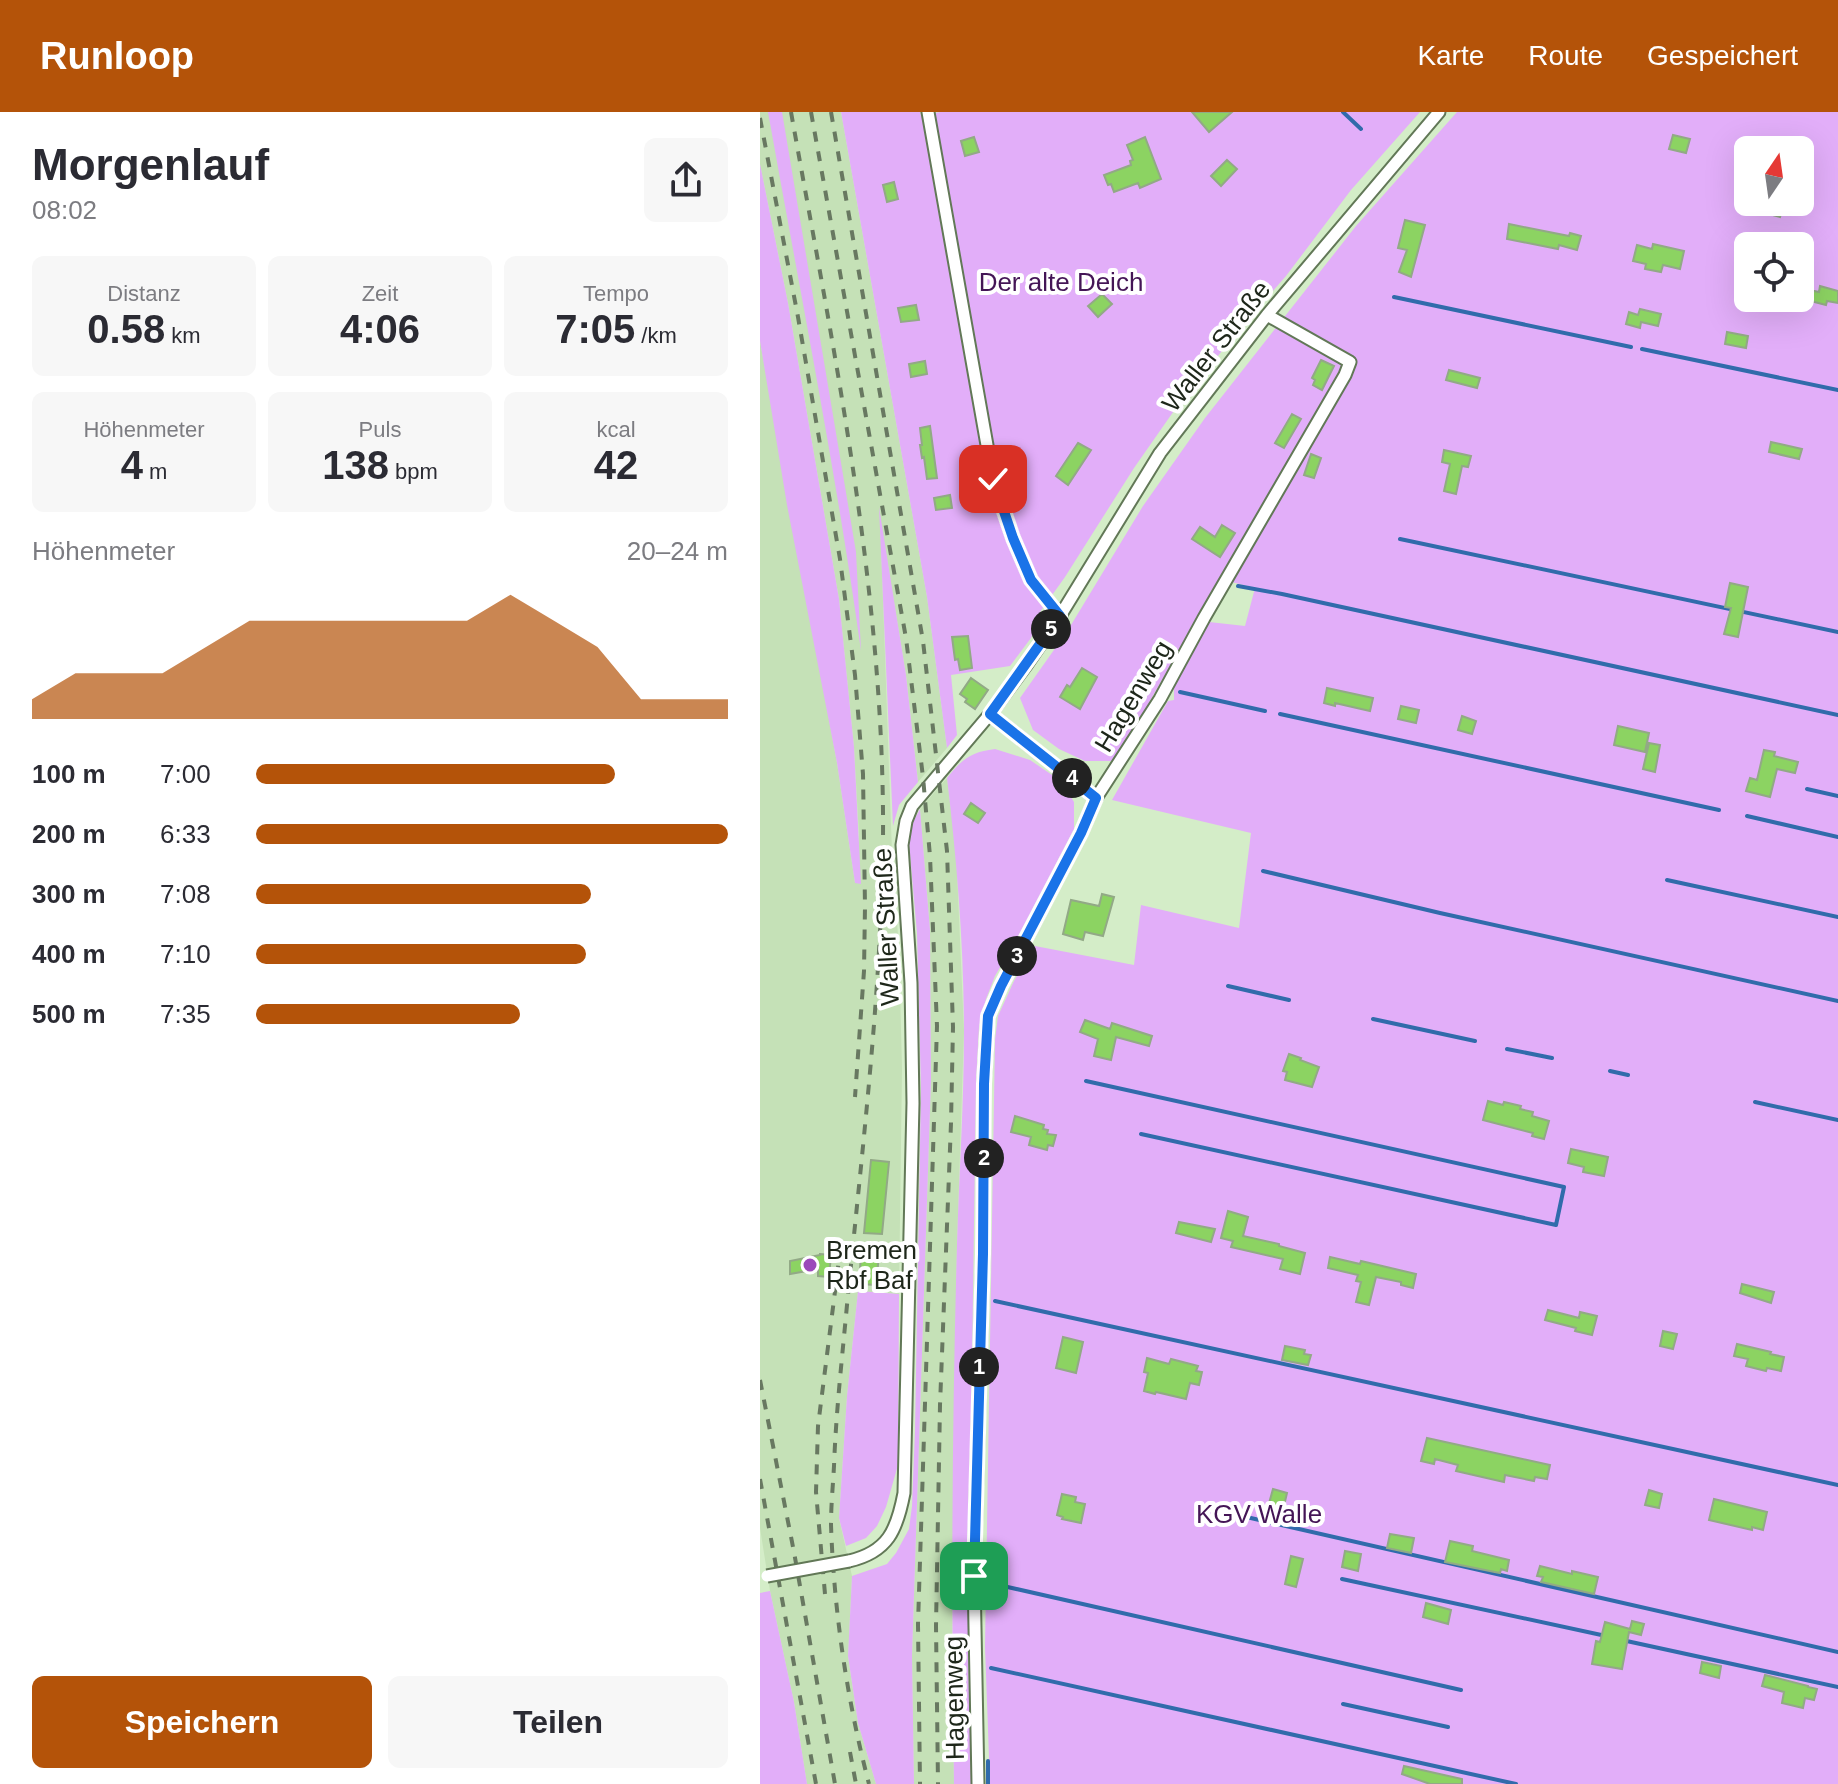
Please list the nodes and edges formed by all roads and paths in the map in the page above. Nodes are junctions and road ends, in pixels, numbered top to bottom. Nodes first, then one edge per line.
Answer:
1 (928, 112) edge
2 (1439, 112) edge
3 (1267, 315) junction
4 (1060, 616) junction
5 (990, 714) junction
6 (1096, 798) junction
7 (764, 1577) edge
8 (978, 1784) edge

1 - 4 street
2 - 3 street, Waller Straße
3 - 4 street, Waller Straße
3 - 6 street, Hagenweg
4 - 5 street, Waller Straße
5 - 6 street
5 - 7 street, Waller Straße, bridge
6 - 8 street, Hagenweg

